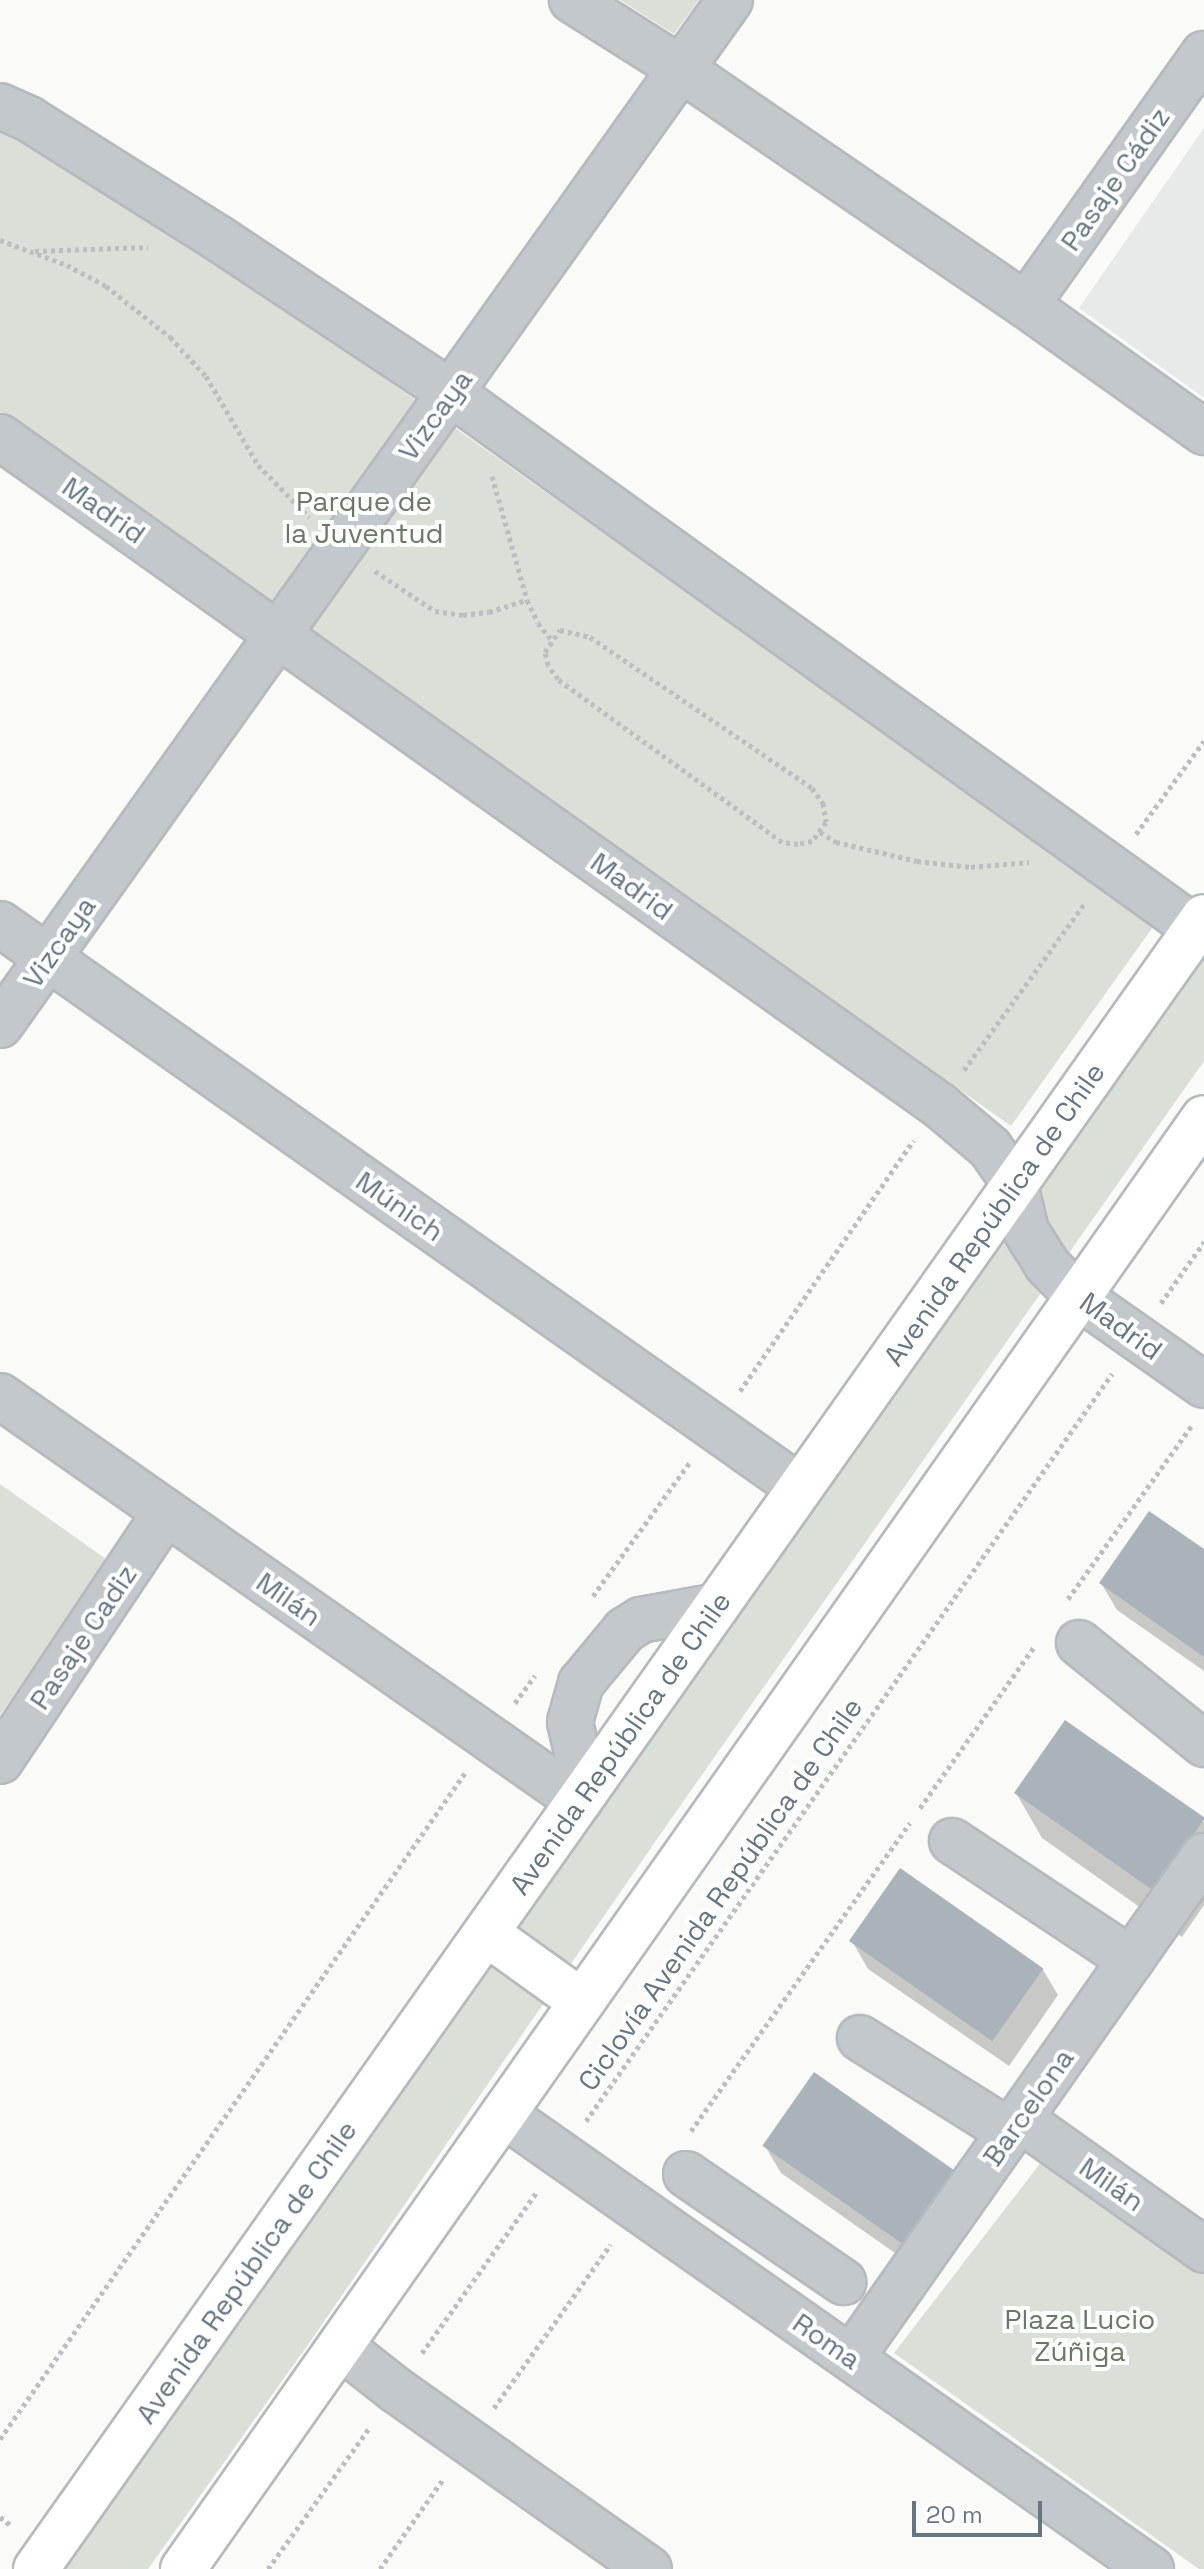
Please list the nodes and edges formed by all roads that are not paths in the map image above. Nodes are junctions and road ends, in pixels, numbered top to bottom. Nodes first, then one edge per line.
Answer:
1 (572, 0) edge
2 (730, 0) edge
3 (1204, 54) edge
4 (681, 69) junction
5 (0, 106) edge
6 (1026, 305) junction
7 (467, 404) junction
8 (1204, 432) edge
9 (0, 437) edge
10 (279, 634) junction
11 (1200, 923) edge
12 (0, 924) edge
13 (48, 958) junction
14 (0, 1025) edge
15 (1204, 1118) edge
16 (1015, 1184) junction
17 (1079, 1297) junction
18 (0, 1396) edge
19 (1200, 1402) edge
20 (800, 1488) junction
21 (166, 1512) junction
22 (717, 1606) junction
23 (1060, 1630) road end
24 (1204, 1744) edge
25 (0, 1761) edge
26 (582, 1796) junction
27 (952, 1841) dead end
28 (1204, 1856) edge
29 (486, 1933) junction
30 (1131, 1960) junction
31 (582, 2002) junction
32 (860, 2038) dead end
33 (503, 2114) junction
34 (1015, 2126) junction
35 (685, 2158) road end
36 (794, 2249) junction
37 (1204, 2250) edge
38 (843, 2282) dead end
39 (762, 2295) junction
40 (340, 2346) junction
41 (851, 2358) junction
42 (36, 2569) edge
43 (183, 2569) edge
44 (649, 2569) edge
45 (1151, 2569) edge

1 - 4 street
2 - 4 street, Vizcaya
3 - 6 street, Pasaje Cádiz
4 - 6 street
4 - 7 street, Vizcaya
5 - 7 street
6 - 8 street
7 - 10 street, Vizcaya
7 - 11 street
9 - 10 street, Madrid
10 - 13 street, Vizcaya
10 - 16 street, Madrid
11 - 16 main road, Avenida República de Chile
12 - 13 street, Múnich
13 - 14 street, Vizcaya
13 - 20 street, Múnich
15 - 17 main road
16 - 17 street, Madrid
16 - 20 main road, Avenida República de Chile
17 - 19 street, Madrid
17 - 31 main road
18 - 21 street, Milán
20 - 22 main road, Avenida República de Chile
21 - 25 street, Pasaje Cadiz
21 - 26 street, Milán
22 - 26 main road, Avenida República de Chile
22 - 26 street
23 - 24 street
26 - 29 main road, Avenida República de Chile
27 - 30 street
28 - 30 street, Barcelona
29 - 31 main road
29 - 42 main road, Avenida República de Chile
30 - 34 street, Barcelona
31 - 33 main road
32 - 34 street, Milán
33 - 39 street, Roma
33 - 40 main road
34 - 37 street, Milán
34 - 41 street, Barcelona
35 - 36 street
36 - 38 street
36 - 39 street
39 - 41 street, Roma
40 - 43 main road
40 - 44 street
41 - 45 street, Roma

